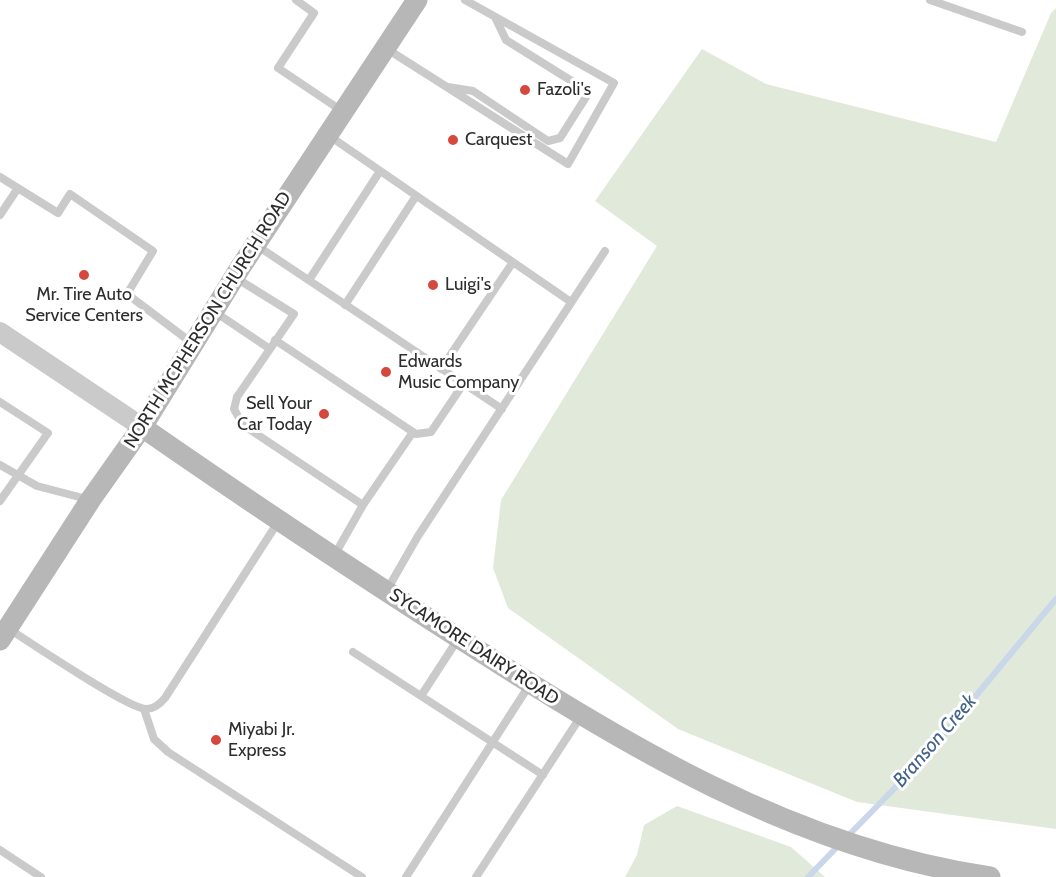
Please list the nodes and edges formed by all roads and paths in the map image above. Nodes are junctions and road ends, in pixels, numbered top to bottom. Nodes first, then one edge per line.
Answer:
1 (296, 0) edge
2 (417, 0) edge
3 (465, 0) edge
4 (930, 0) edge
5 (495, 17) junction
6 (1022, 32) dead end
7 (387, 49) junction
8 (443, 87) junction
9 (343, 111) junction
10 (327, 135) junction
11 (380, 171) junction
12 (0, 177) edge
13 (18, 189) junction
14 (416, 196) junction
15 (0, 215) edge
16 (255, 245) junction
17 (605, 251) dead end
18 (513, 262) junction
19 (234, 277) junction
20 (309, 280) junction
21 (572, 302) junction
22 (345, 305) junction
23 (213, 311) junction
24 (0, 332) edge
25 (275, 340) junction
26 (193, 344) junction
27 (270, 349) junction
28 (441, 369) junction
29 (464, 383) junction
30 (0, 402) edge
31 (502, 409) junction
32 (142, 427) junction
33 (412, 432) junction
34 (0, 465) edge
35 (19, 477) junction
36 (91, 499) junction
37 (0, 501) edge
38 (363, 505) junction
39 (278, 522) junction
40 (333, 557) junction
41 (386, 591) junction
42 (4, 634) edge
43 (459, 638) junction
44 (353, 652) dead end
45 (530, 683) junction
46 (421, 696) junction
47 (144, 709) junction
48 (581, 716) junction
49 (492, 742) junction
50 (543, 775) junction
51 (0, 850) edge
52 (41, 877) edge
53 (362, 877) edge
54 (406, 877) edge
55 (476, 877) edge
56 (990, 877) edge

1 - 9 lane
2 - 7 main road, NORTH MCPHERSON CHURCH ROAD
3 - 5 lane
4 - 6 lane
5 - 8 lane
5 - 8 lane
7 - 8 lane
7 - 9 main road, NORTH MCPHERSON CHURCH ROAD
9 - 10 main road, NORTH MCPHERSON CHURCH ROAD
10 - 11 lane
10 - 16 main road, NORTH MCPHERSON CHURCH ROAD
11 - 14 lane
11 - 20 lane
12 - 13 lane
13 - 15 lane
13 - 26 lane
14 - 18 lane
14 - 22 lane
16 - 19 main road, NORTH MCPHERSON CHURCH ROAD
16 - 20 lane
17 - 21 lane
18 - 21 lane
18 - 28 lane
19 - 23 main road, NORTH MCPHERSON CHURCH ROAD
19 - 25 lane
20 - 22 lane
21 - 31 lane
22 - 28 lane
23 - 26 main road, NORTH MCPHERSON CHURCH ROAD
23 - 27 lane
24 - 32 street, SYCAMORE DAIRY ROAD
25 - 27 lane
25 - 33 lane
26 - 32 main road, NORTH MCPHERSON CHURCH ROAD
27 - 38 lane
28 - 29 lane
29 - 31 lane
29 - 33 lane
30 - 35 lane
31 - 41 lane
32 - 36 main road, NORTH MCPHERSON CHURCH ROAD
32 - 39 main road, SYCAMORE DAIRY ROAD
33 - 38 lane
34 - 35 lane
35 - 36 lane
35 - 37 lane
36 - 42 main road, NORTH MCPHERSON CHURCH ROAD
38 - 40 lane
39 - 40 main road, SYCAMORE DAIRY ROAD
39 - 47 lane
40 - 41 main road, SYCAMORE DAIRY ROAD
41 - 43 main road, SYCAMORE DAIRY ROAD
42 - 47 lane
43 - 45 main road, SYCAMORE DAIRY ROAD
43 - 46 lane
44 - 46 lane
45 - 48 main road, SYCAMORE DAIRY ROAD
45 - 49 lane
46 - 49 lane
47 - 53 lane
48 - 50 lane
48 - 56 main road, SYCAMORE DAIRY ROAD
49 - 50 lane
49 - 54 lane
50 - 55 lane
51 - 52 lane

